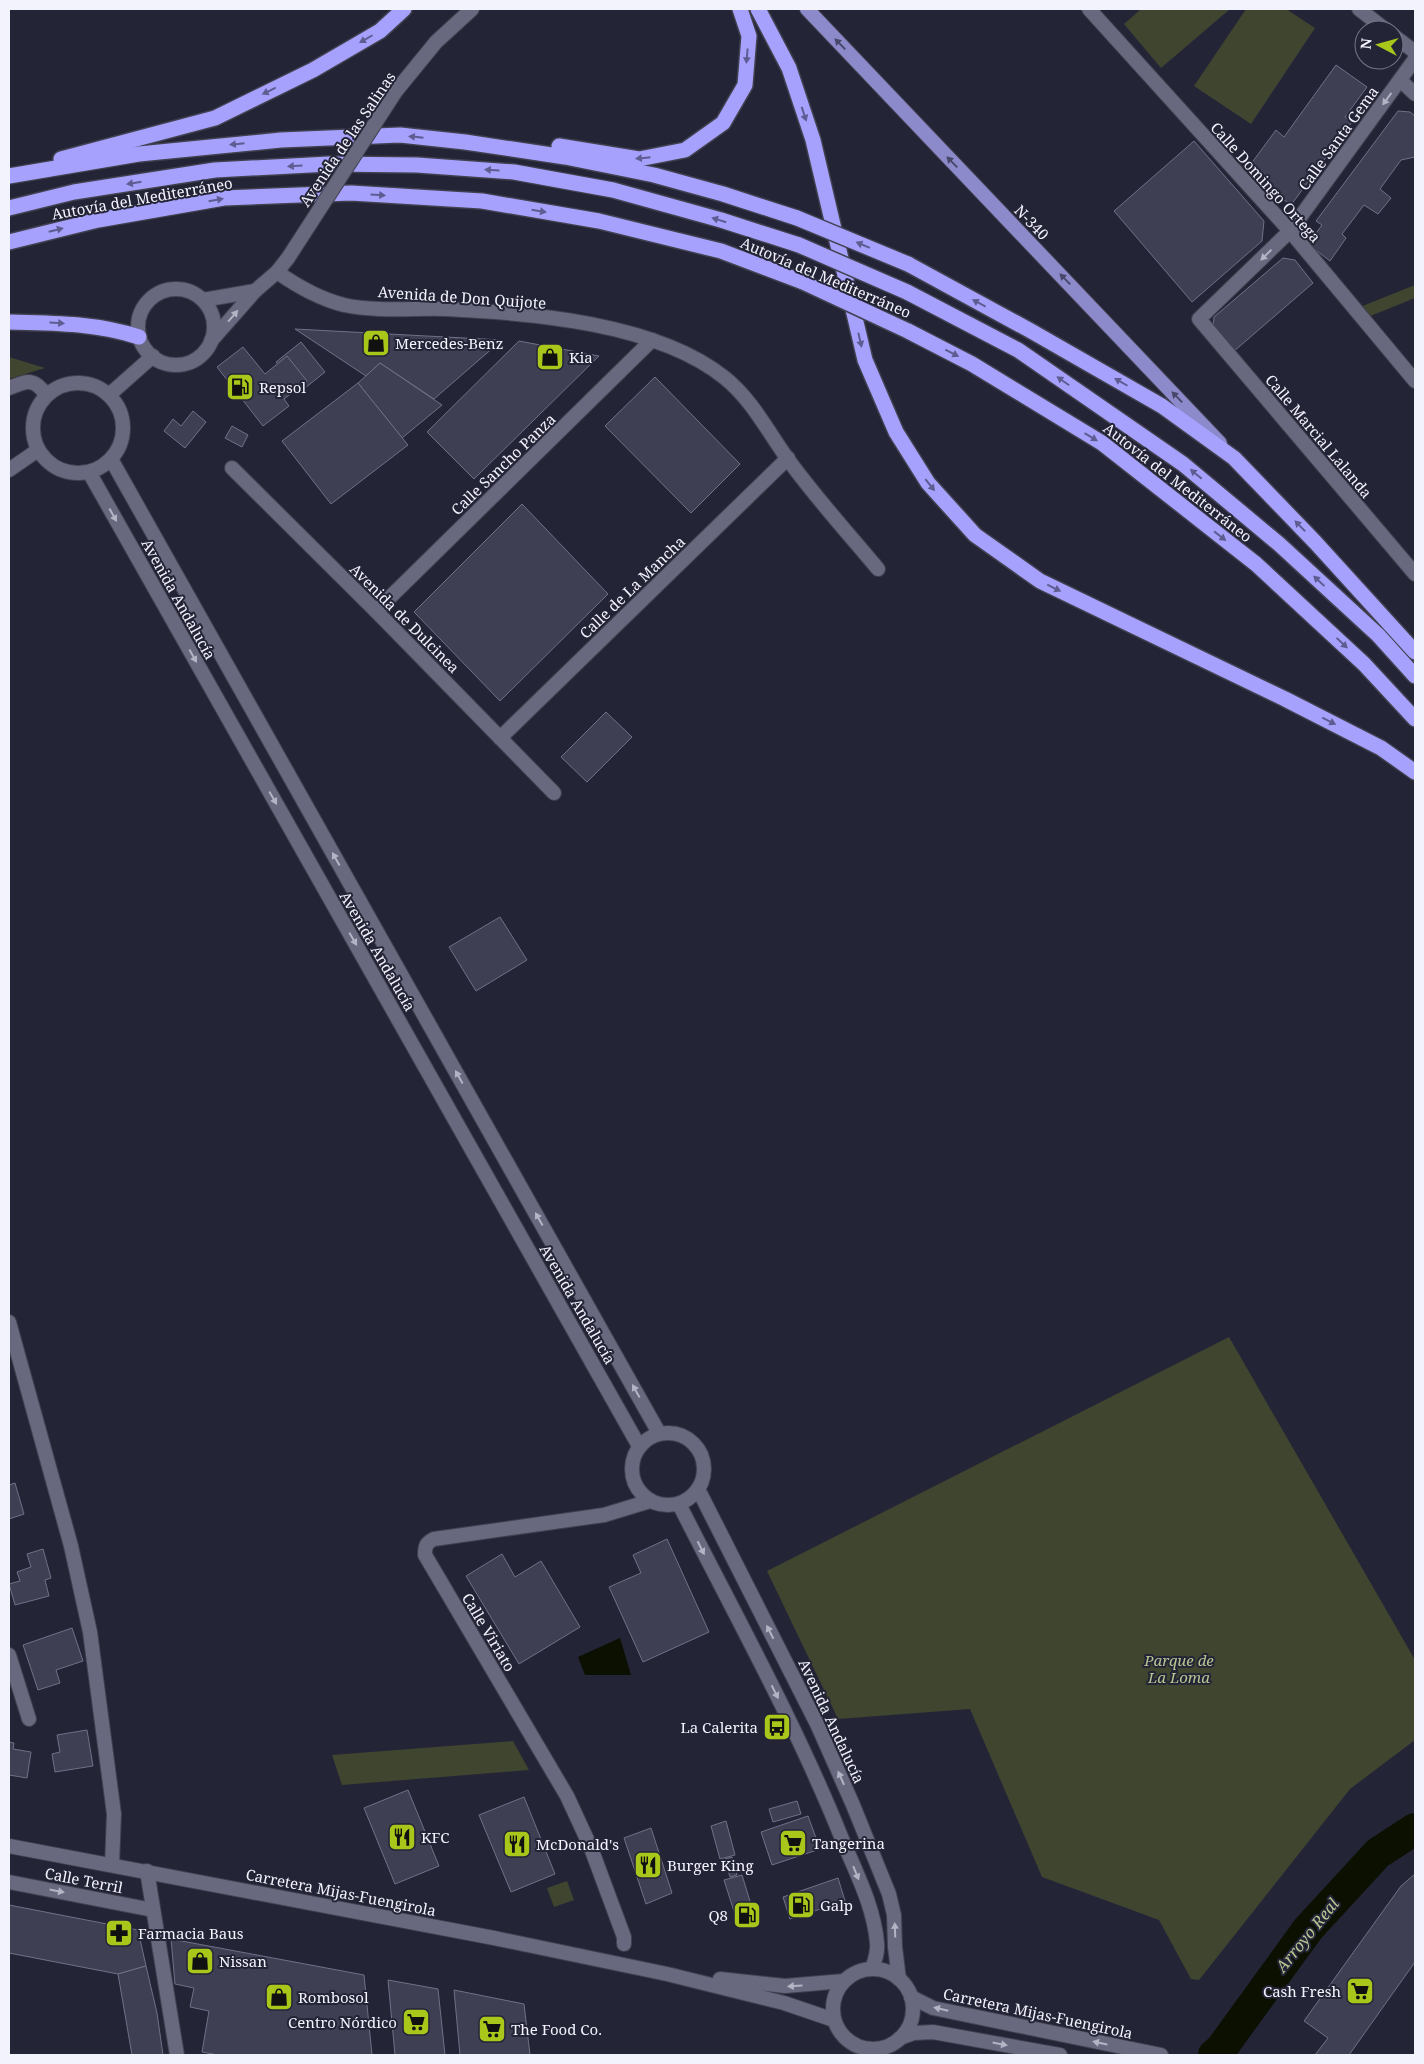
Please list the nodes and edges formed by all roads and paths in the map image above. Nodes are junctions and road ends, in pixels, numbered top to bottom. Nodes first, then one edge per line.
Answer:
1 (404, 9) edge
2 (472, 9) edge
3 (740, 9) edge
4 (758, 9) edge
5 (807, 9) edge
6 (1089, 9) edge
7 (1359, 9) edge
8 (1373, 20) edge
9 (1404, 44) edge
10 (1415, 52) edge
11 (1415, 59) edge
12 (1400, 80) junction
13 (1415, 94) edge
14 (465, 142) junction
15 (9, 174) edge
16 (9, 208) edge
17 (1290, 232) junction
18 (9, 242) edge
19 (276, 272) junction
20 (254, 291) junction
21 (203, 300) junction
22 (1198, 319) joint
23 (9, 322) edge
24 (139, 337) junction
25 (652, 340) junction
26 (210, 341) junction
27 (153, 356) junction
28 (1415, 381) edge
29 (9, 388) edge
30 (46, 395) junction
31 (109, 395) junction
32 (38, 450) junction
33 (788, 458) junction
34 (1234, 458) junction
35 (111, 459) junction
36 (232, 468) dead end
37 (9, 470) edge
38 (89, 472) junction
39 (878, 570) dead end
40 (1415, 574) edge
41 (376, 611) junction
42 (1415, 652) edge
43 (1415, 676) edge
44 (1415, 719) edge
45 (500, 738) junction
46 (1415, 772) edge
47 (554, 793) dead end
48 (9, 1322) edge
49 (660, 1433) junction
50 (639, 1446) junction
51 (698, 1490) junction
52 (650, 1501) junction
53 (679, 1504) junction
54 (9, 1655) edge
55 (29, 1719) dead end
56 (9, 1846) edge
57 (112, 1865) junction
58 (147, 1871) junction
59 (9, 1882) edge
60 (153, 1910) junction
61 (624, 1944) dead end
62 (872, 1969) junction
63 (667, 1974) junction
64 (899, 1979) junction
65 (844, 1981) junction
66 (911, 1998) junction
67 (834, 2020) junction
68 (900, 2038) junction
69 (865, 2052) edge
70 (1155, 2054) edge
71 (177, 2055) edge
72 (1060, 2055) edge

1 -> 15 highway
2 - 19 street, Avenida de las Salinas, bridge
3 -> 14 highway
4 -> 46 highway
34 -> 5 main road, N-340
6 - 17 street, Calle Domingo Ortega
7 - 8 street
9 - 10 street
11 - 12 street, Calle Santa Gema
12 - 13 street
12 -> 17 street, Calle Santa Gema
14 -> 15 highway
34 -> 14 highway, bridge
43 -> 16 highway, Autovía del Mediterráneo, bridge
17 -> 22 street, Calle Santa Gema
17 - 28 street, Calle Domingo Ortega
18 -> 44 highway, Autovía del Mediterráneo, bridge
19 - 20 street, Avenida de las Salinas
19 - 25 street, Avenida de Don Quijote
20 - 21 street
26 -> 20 street, Avenida de las Salinas
21 - 24 street
21 - 26 street
22 - 40 street, Calle Marcial Lalanda
23 -> 24 highway
24 - 27 street
25 - 33 street, Avenida de Don Quijote
25 - 41 street, Calle Sancho Panza
26 - 27 street
27 - 31 street
29 - 30 street
30 - 31 street
30 - 32 street
31 - 35 street
32 - 37 street
32 - 38 street
33 - 39 street, Avenida de Don Quijote
33 - 45 street, Calle de La Mancha
42 -> 34 highway
35 - 38 street
49 -> 35 street, Avenida Andalucía
36 - 41 street, Avenida de Dulcinea
38 -> 50 street, Avenida Andalucía
41 - 45 street, Avenida de Dulcinea
45 - 47 street, Avenida de Dulcinea
48 - 57 street
49 - 50 street
49 - 51 street
50 - 52 street
51 - 53 street
64 -> 51 street, Avenida Andalucía
52 - 53 street
52 - 61 street, Calle Viriato
53 -> 62 street
54 - 55 street
56 - 57 street, Carretera Mijas-Fuengirola
57 - 58 street, Carretera Mijas-Fuengirola
58 - 60 street
58 - 63 street, Carretera Mijas-Fuengirola
59 -> 60 street, Calle Terril
60 - 71 street
62 - 64 street
62 - 65 street
65 -> 63 street, Carretera Mijas-Fuengirola
63 - 67 street, Carretera Mijas-Fuengirola
64 - 66 street
65 - 67 street
66 - 68 street
70 -> 66 street, Carretera Mijas-Fuengirola
67 - 69 street
68 - 69 street
68 -> 72 street

